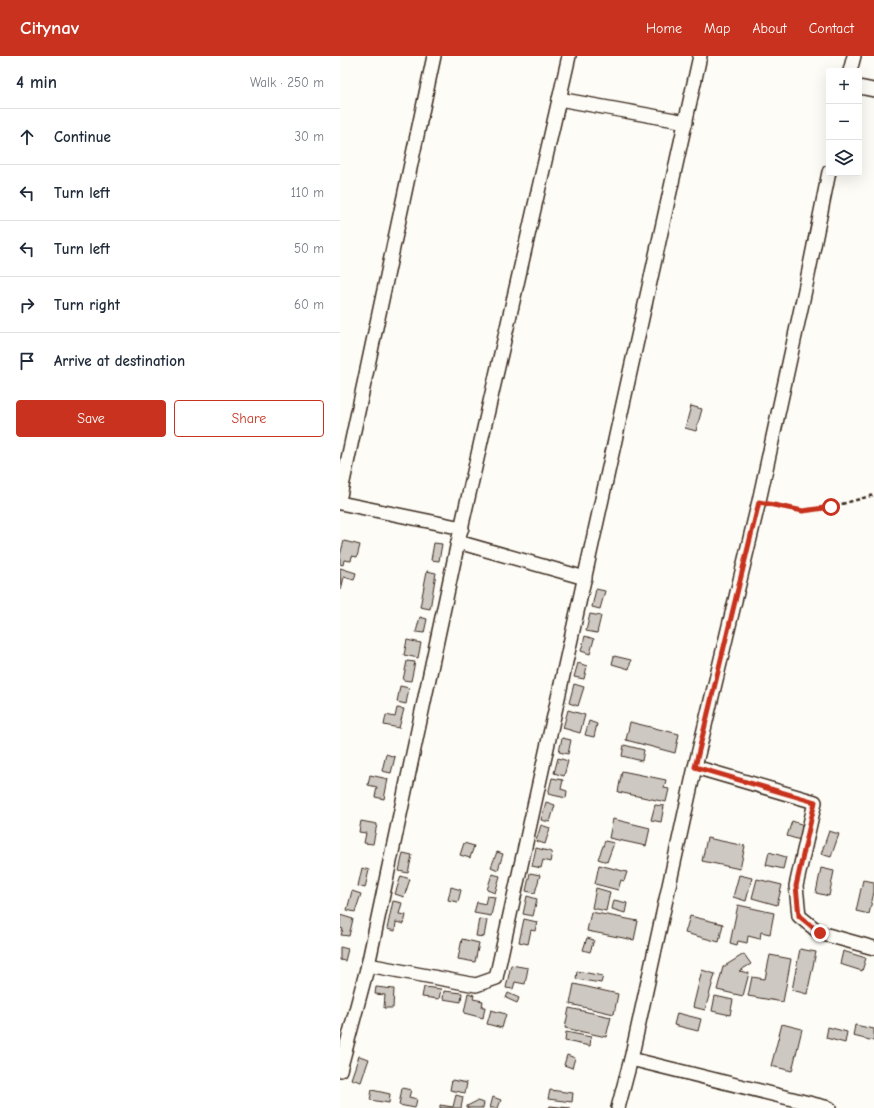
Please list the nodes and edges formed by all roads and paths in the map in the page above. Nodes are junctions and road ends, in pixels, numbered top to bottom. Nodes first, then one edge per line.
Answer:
1 (434, 56) edge
2 (569, 56) edge
3 (700, 56) edge
4 (854, 56) edge
5 (851, 68) edge
6 (862, 88) edge
7 (874, 90) edge
8 (559, 99) junction
9 (686, 122) junction
10 (828, 176) edge
11 (874, 495) edge
12 (340, 496) edge
13 (759, 502) junction
14 (340, 503) edge
15 (462, 528) junction
16 (458, 542) junction
17 (585, 578) junction
18 (695, 767) junction
19 (874, 948) edge
20 (368, 965) junction
21 (631, 1059) junction
22 (340, 1070) edge
23 (618, 1108) edge
24 (829, 1108) edge

1 - 12 street
2 - 8 street
3 - 9 street
4 - 5 street
6 - 7 street
8 - 9 street
8 - 15 street
9 - 17 street
10 - 13 street
11 - 13 path
13 - 18 street
14 - 15 street
15 - 16 street
16 - 17 street
16 - 20 street
17 - 20 street
18 - 19 street
18 - 21 street
20 - 22 street
21 - 23 street
21 - 24 street

